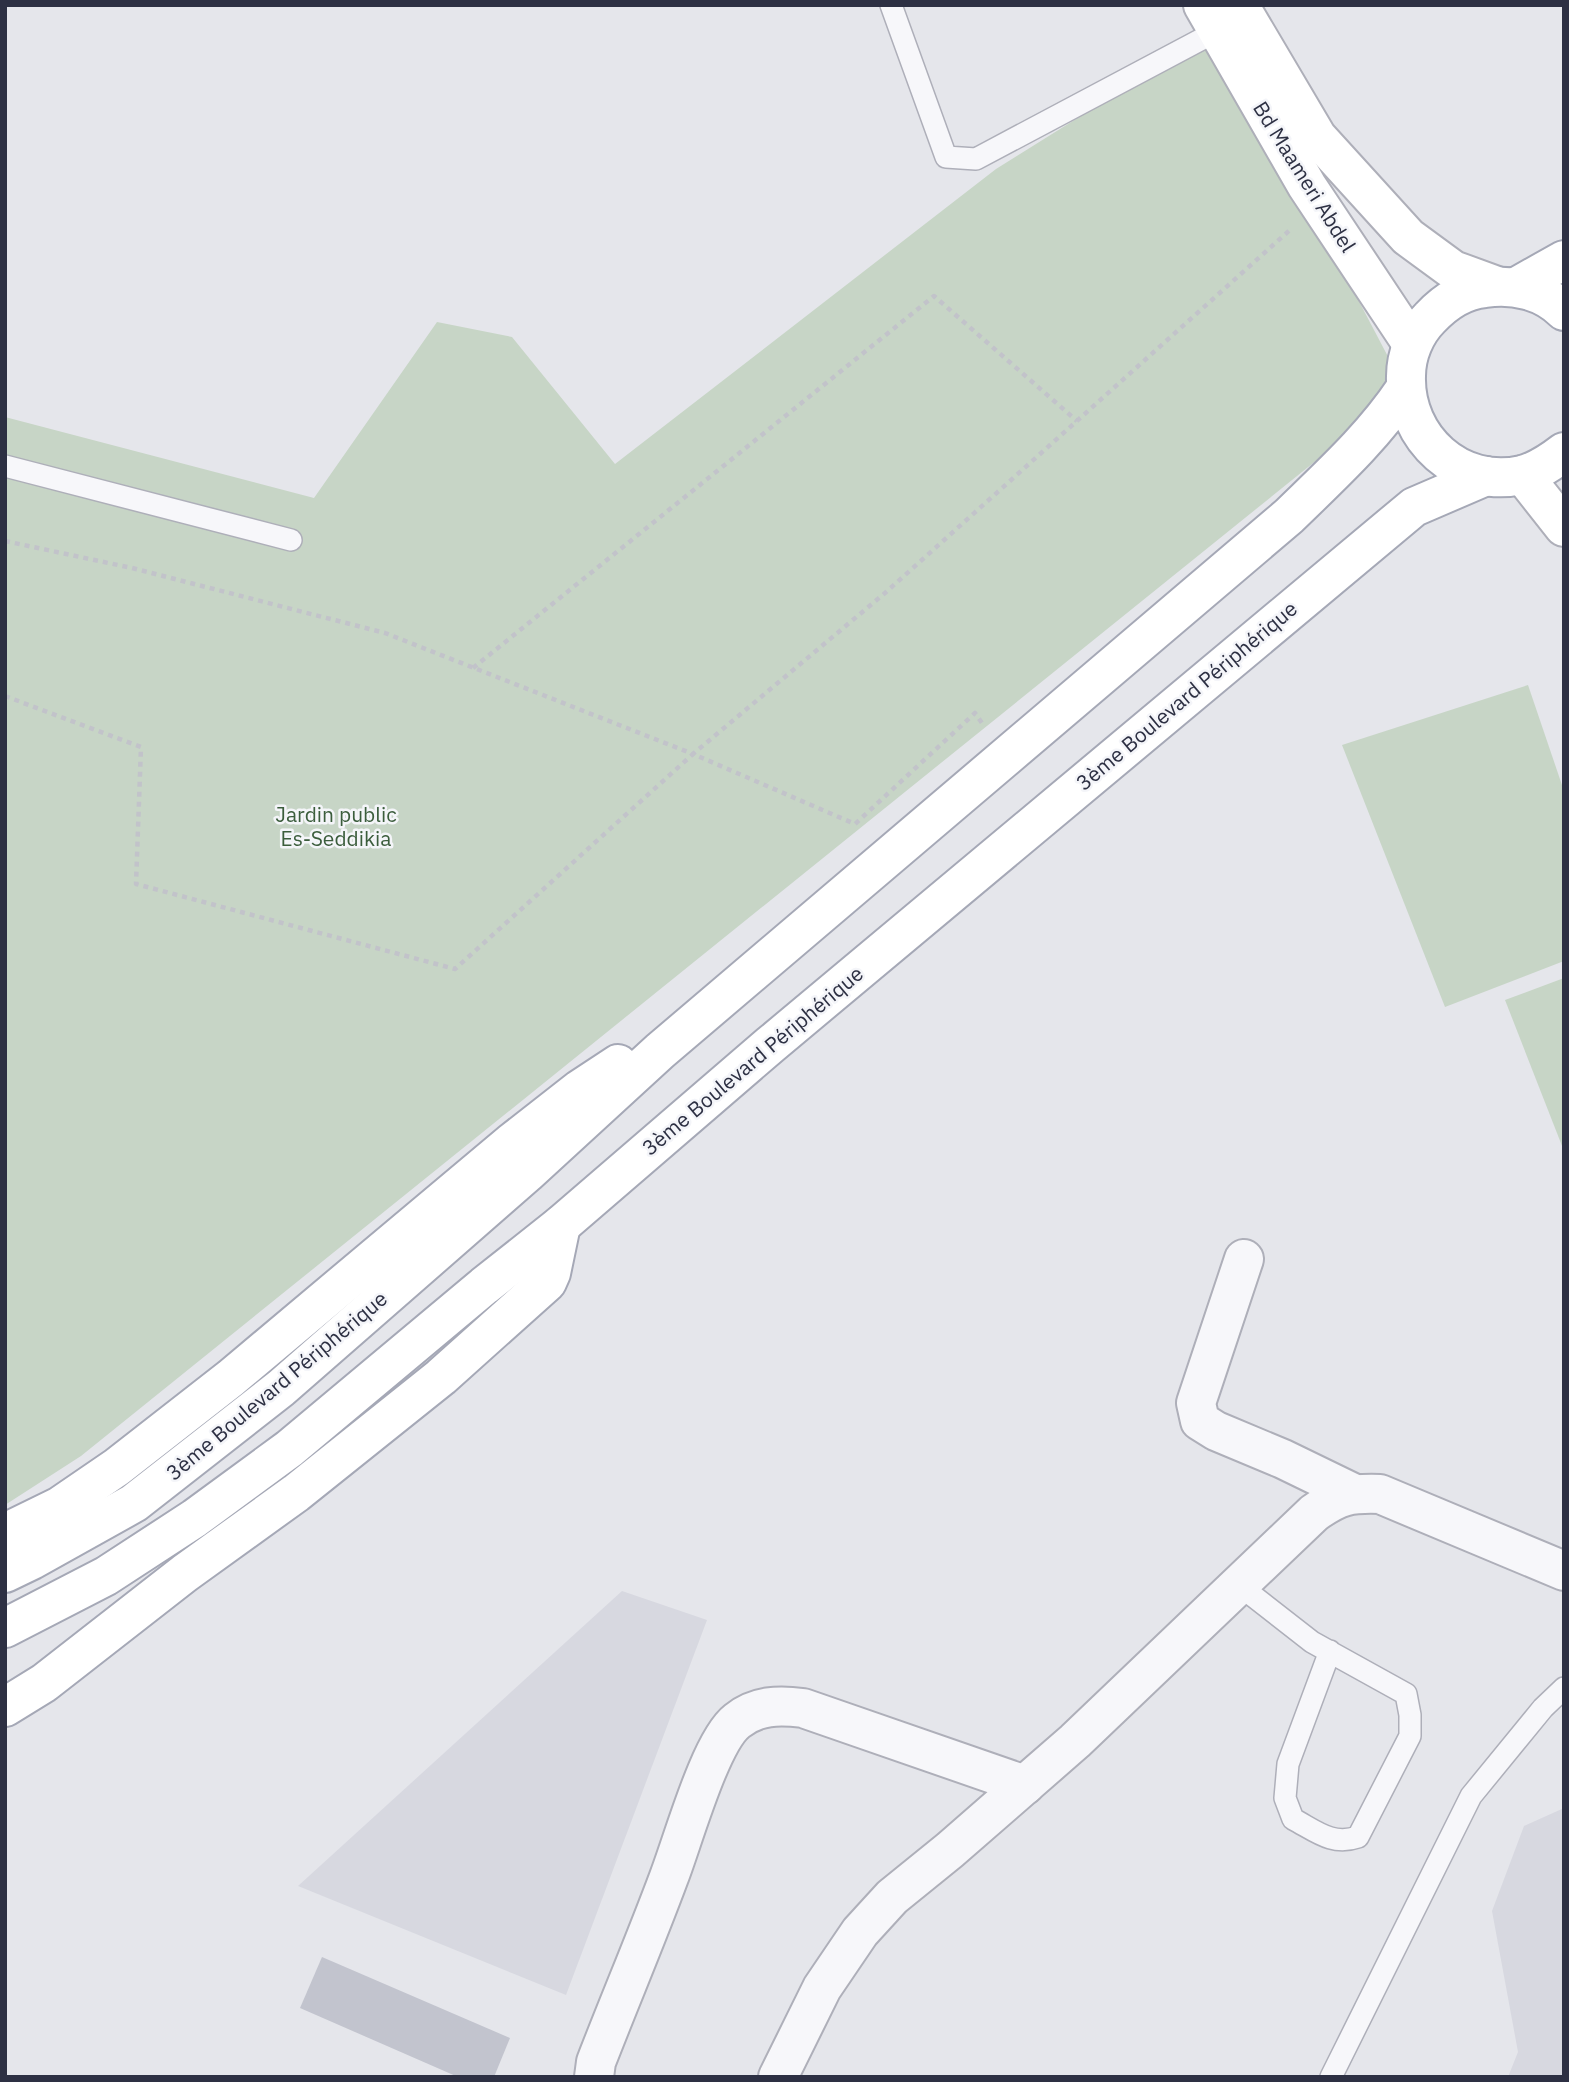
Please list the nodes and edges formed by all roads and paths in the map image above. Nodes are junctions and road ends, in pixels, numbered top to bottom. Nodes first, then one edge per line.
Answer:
1 (891, 5) edge
2 (1220, 14) edge
3 (1317, 201) junction
4 (1564, 260) edge
5 (1506, 286) junction
6 (1564, 311) edge
7 (1412, 344) junction
8 (1405, 389) junction
9 (1077, 421) junction
10 (1564, 452) edge
11 (5, 466) edge
12 (1505, 475) junction
13 (1564, 527) edge
14 (291, 540) dead end
15 (5, 541) edge
16 (473, 668) junction
17 (5, 696) edge
18 (693, 754) junction
19 (1004, 758) junction
20 (660, 1051) junction
21 (561, 1225) junction
22 (1244, 1259) dead end
23 (1353, 1493) junction
24 (5, 1533) edge
25 (1564, 1571) edge
26 (5, 1573) edge
27 (1239, 1585) junction
28 (5, 1628) edge
29 (1330, 1651) junction
30 (1564, 1688) edge
31 (5, 1707) edge
32 (1025, 1785) junction
33 (594, 2077) edge
34 (778, 2077) edge
35 (1331, 2077) edge

1 - 2 lane
2 - 3 main road, Bd Maameri Abdel
2 - 5 main road, Bd Maameri Abdel
3 - 7 main road, Bd Maameri Abdel
3 - 9 path
4 - 5 main road
5 - 6 main road, Bd Maameri Abdel
5 - 7 main road
7 - 8 main road
8 - 12 main road
8 - 19 main road, 3ème Boulevard Périphérique
9 - 16 path
9 - 18 path
10 - 12 main road, 3ème Boulevard Périphérique
11 - 14 lane
12 - 13 main road
12 - 21 main road, 3ème Boulevard Périphérique
15 - 16 path
16 - 18 path
17 - 18 path
18 - 19 path
19 - 20 main road, 3ème Boulevard Périphérique
20 - 24 main road
20 - 26 main road, 3ème Boulevard Périphérique
21 - 28 main road, 3ème Boulevard Périphérique
21 - 31 main road
22 - 23 street
23 - 25 street
23 - 27 street
27 - 29 lane
27 - 32 street
29 - 29 lane
30 - 35 lane
32 - 33 street
32 - 34 street

